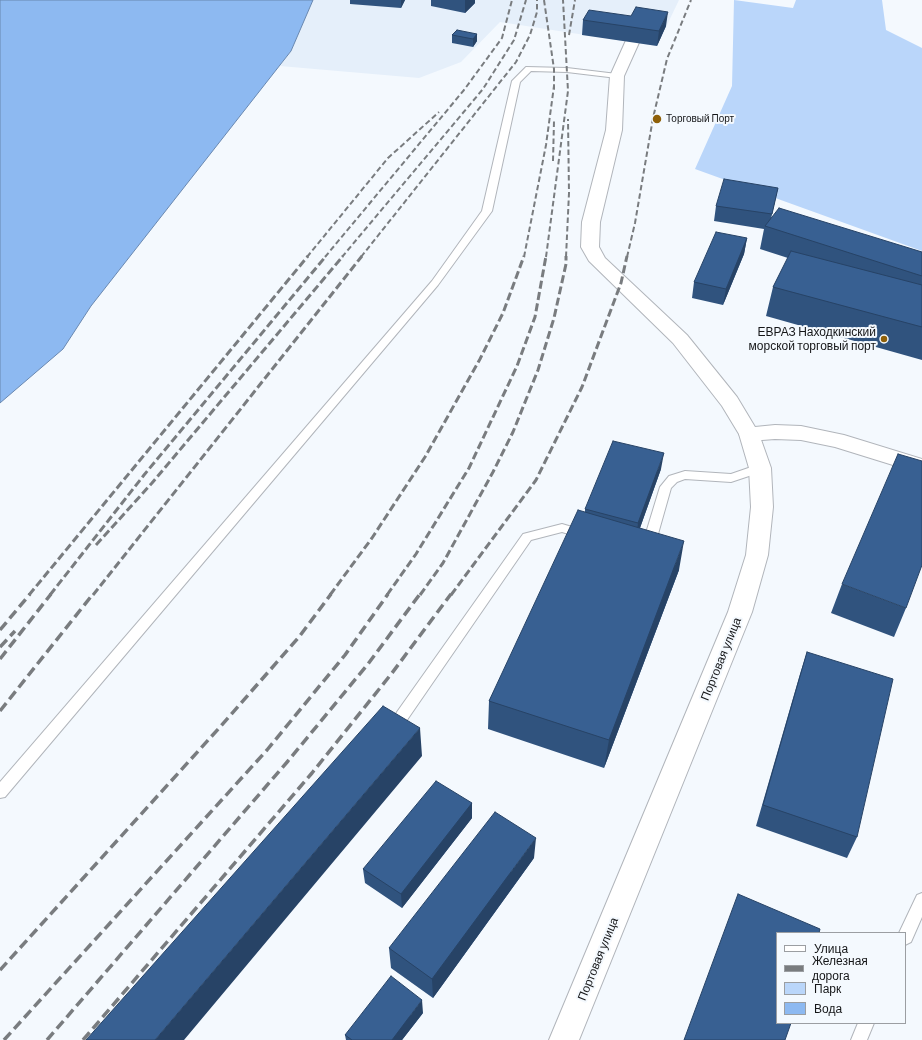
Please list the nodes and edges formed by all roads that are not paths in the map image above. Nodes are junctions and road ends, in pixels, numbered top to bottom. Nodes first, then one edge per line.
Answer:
1 (639, 27) edge
2 (617, 76) junction
3 (749, 434) junction
4 (922, 467) edge
5 (760, 468) junction
6 (599, 539) edge
7 (636, 546) edge
8 (402, 716) edge
9 (0, 792) edge
10 (922, 900) edge
11 (906, 935) edge
12 (866, 1024) edge
13 (564, 1040) edge
14 (859, 1040) edge

1 - 2 street
2 - 3 street, Портовая улица
2 - 9 lane
3 - 4 street
3 - 5 street, Портовая улица
5 - 7 lane
5 - 13 street, Портовая улица
6 - 8 lane
10 - 11 lane
12 - 14 lane

